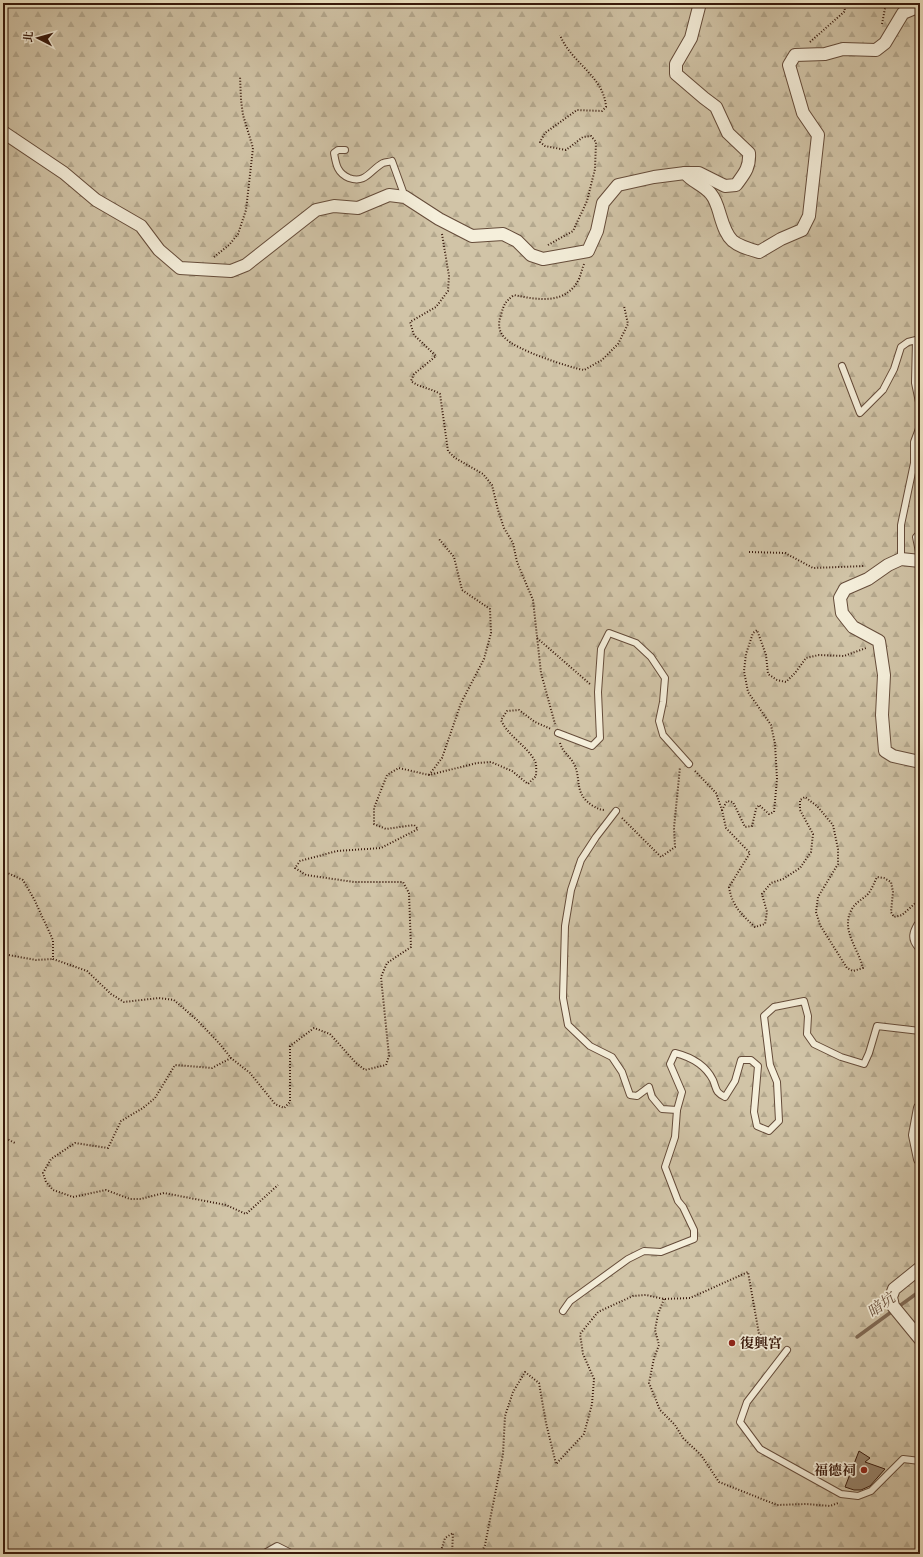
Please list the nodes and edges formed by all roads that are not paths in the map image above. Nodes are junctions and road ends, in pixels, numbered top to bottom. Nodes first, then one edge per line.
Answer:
1 (700, 3) edge
2 (918, 3) edge
3 (3, 132) edge
4 (345, 150) dead end
5 (685, 173) junction
6 (405, 197) junction
7 (842, 366) dead end
8 (920, 407) edge
9 (920, 426) edge
10 (920, 533) edge
11 (920, 557) edge
12 (901, 559) junction
13 (920, 561) edge
14 (558, 733) road end
15 (920, 762) edge
16 (689, 764) road end
17 (616, 811) road end
18 (920, 926) edge
19 (920, 945) edge
20 (920, 1031) edge
21 (920, 1108) edge
22 (677, 1110) junction
23 (920, 1159) edge
24 (920, 1268) edge
25 (563, 1311) dead end
26 (920, 1339) edge
27 (787, 1350) road end
28 (920, 1461) edge
29 (263, 1554) edge
30 (287, 1554) edge

1 - 5 street
2 - 5 street
3 - 6 street
4 - 6 lane
5 - 6 street
7 - 8 lane
9 - 12 lane
10 - 11 lane
12 - 13 street
12 - 15 street
14 - 16 lane
17 - 22 lane
18 - 19 street
20 - 22 lane
21 - 23 street
22 - 25 lane
24 - 26 street
27 - 28 lane
29 - 30 lane

